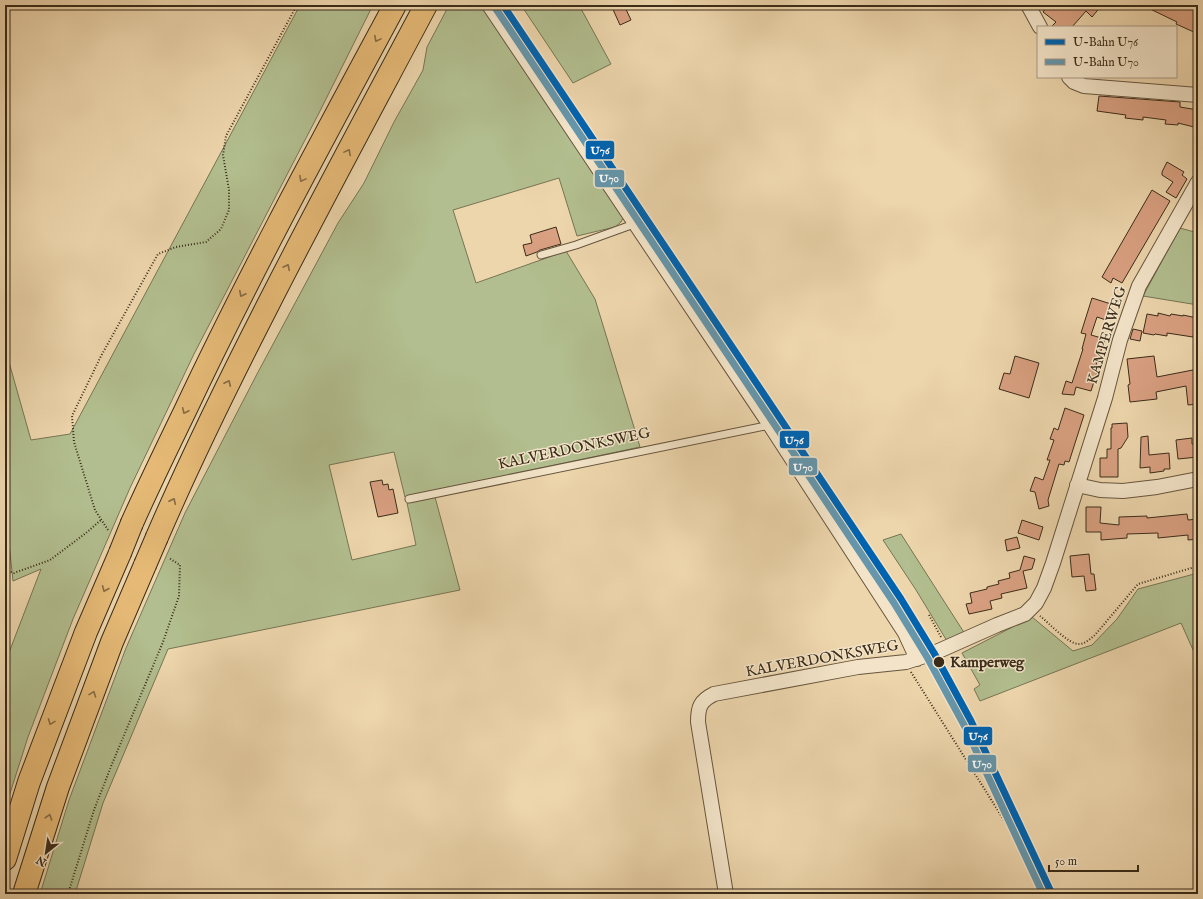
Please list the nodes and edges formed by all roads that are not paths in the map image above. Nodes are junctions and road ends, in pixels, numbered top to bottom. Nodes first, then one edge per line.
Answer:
1 (395, 5) edge
2 (426, 5) edge
3 (489, 5) edge
4 (1028, 5) edge
5 (1039, 26) edge
6 (1070, 78) edge
7 (1198, 95) edge
8 (1198, 182) edge
9 (634, 224) junction
10 (541, 255) dead end
11 (770, 425) junction
12 (1198, 479) edge
13 (1077, 485) junction
14 (409, 499) dead end
15 (917, 659) junction
16 (5, 859) edge
17 (24, 894) edge
18 (726, 894) edge

1 -> 16 highway, bridge
17 -> 2 highway, bridge
3 - 9 street, KALVERDONKSWEG
4 - 5 street
6 - 7 street
8 - 13 street, KAMPERWEG
9 - 10 lane
9 - 11 street, KALVERDONKSWEG
11 - 14 lane, KALVERDONKSWEG
11 - 15 street, KALVERDONKSWEG
12 - 13 street
13 - 15 street, KAMPERWEG
15 - 18 street, KALVERDONKSWEG

